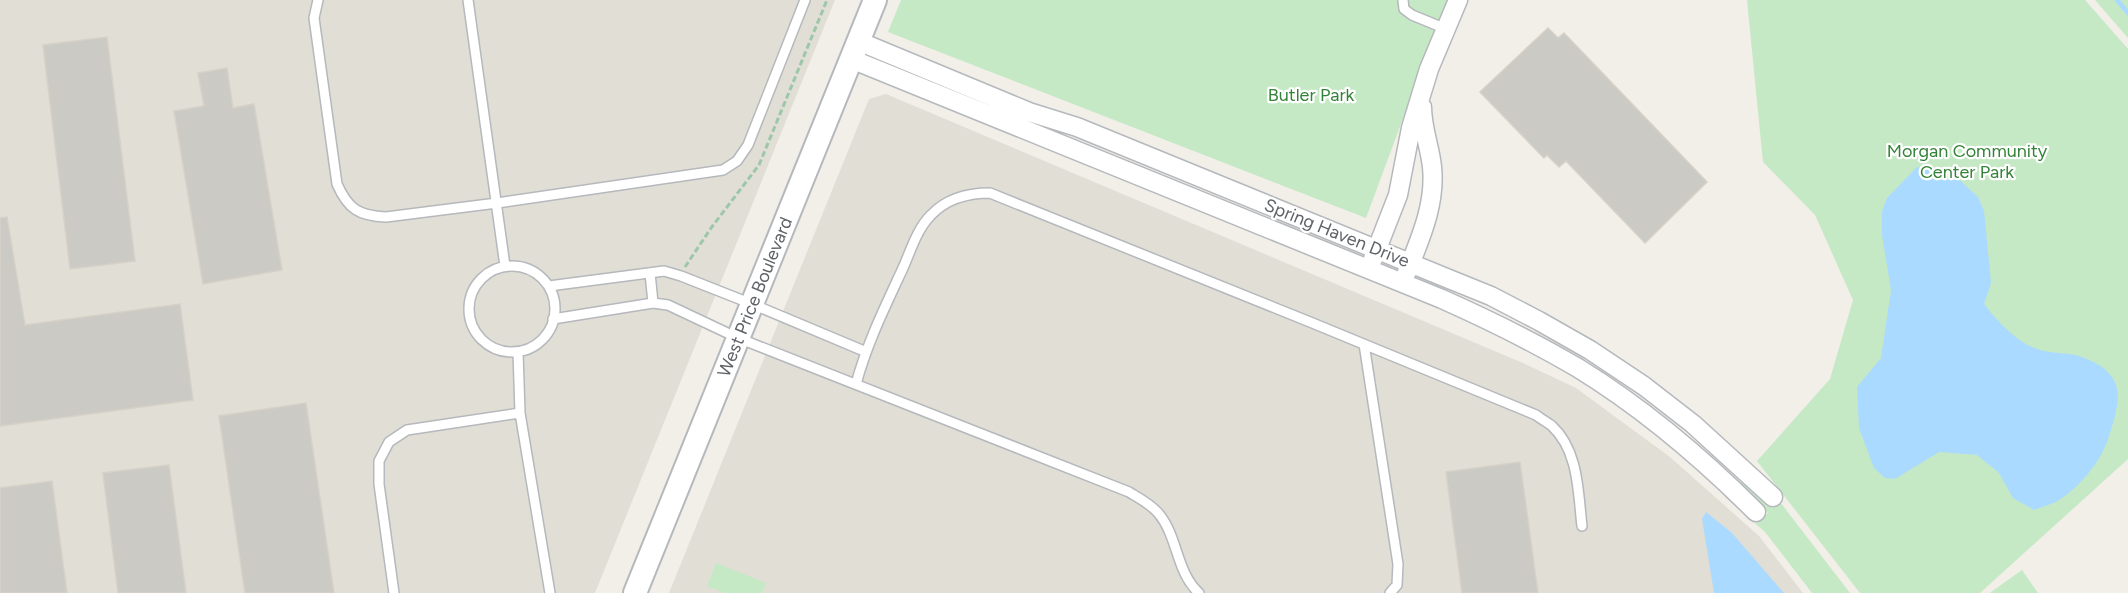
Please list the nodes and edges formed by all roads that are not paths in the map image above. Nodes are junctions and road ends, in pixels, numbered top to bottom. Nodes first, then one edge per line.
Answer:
1 (318, 0) edge
2 (468, 0) edge
3 (805, 0) edge
4 (875, 0) edge
5 (1403, 0) edge
6 (1458, 0) edge
7 (1446, 29) junction
8 (855, 50) junction
9 (1421, 93) junction
10 (497, 203) junction
11 (1377, 249) junction
12 (1411, 263) junction
13 (505, 266) junction
14 (1368, 269) junction
15 (650, 273) junction
16 (1402, 283) junction
17 (549, 286) junction
18 (653, 303) junction
19 (752, 304) junction
20 (554, 319) junction
21 (738, 338) junction
22 (1364, 344) junction
23 (864, 351) junction
24 (518, 352) junction
25 (856, 384) junction
26 (520, 413) junction
27 (1773, 497) dead end
28 (1756, 512) dead end
29 (1582, 526) dead end
30 (394, 593) edge
31 (550, 593) edge
32 (635, 593) edge
33 (1199, 593) edge
34 (1390, 593) edge

1 - 10 lane
2 - 10 lane
3 - 10 lane
4 - 8 street, West Price Boulevard
5 - 7 lane
6 - 7 street
7 - 9 street
8 - 11 street, Spring Haven Drive
8 - 14 street, Spring Haven Drive
8 - 19 street, West Price Boulevard
9 - 11 street
9 - 12 street
10 - 13 lane
11 - 12 street, Spring Haven Drive
11 - 14 street
12 - 16 street
12 - 27 street, Spring Haven Drive
13 - 17 lane
13 - 24 lane
14 - 16 street, Spring Haven Drive
15 - 17 lane
15 - 18 lane
15 - 19 lane
16 - 28 street, Spring Haven Drive
17 - 20 lane
18 - 20 lane
18 - 21 lane
19 - 21 street, West Price Boulevard
19 - 23 lane
20 - 24 lane
21 - 25 lane
21 - 32 street, West Price Boulevard
22 - 23 lane
22 - 29 lane
22 - 34 lane
23 - 25 lane
24 - 26 lane
25 - 33 lane
26 - 30 lane
26 - 31 lane

